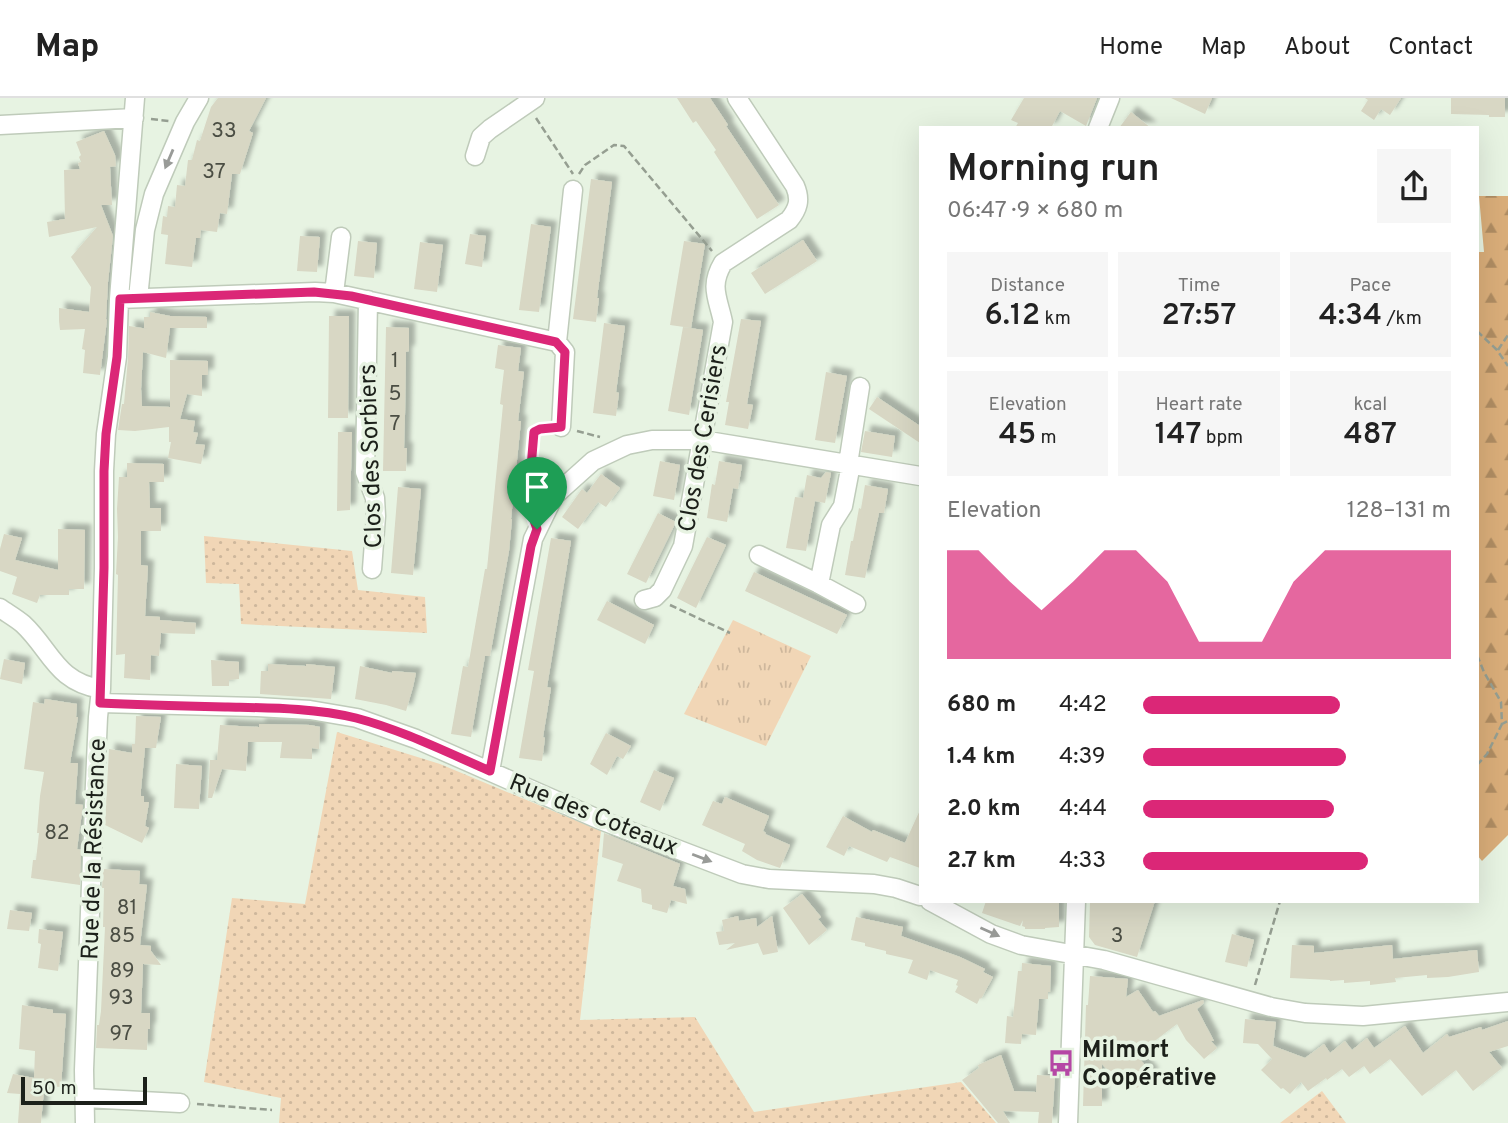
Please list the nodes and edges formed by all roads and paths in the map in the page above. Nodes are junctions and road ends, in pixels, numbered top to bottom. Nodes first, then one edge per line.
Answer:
1 (135, 98) edge
2 (199, 98) edge
3 (737, 98) edge
4 (1110, 98) edge
5 (530, 101) edge
6 (134, 118) junction
7 (185, 122) junction
8 (0, 125) edge
9 (1099, 126) edge
10 (475, 156) dead end
11 (574, 184) junction
12 (341, 237) dead end
13 (723, 263) junction
14 (334, 293) junction
15 (138, 298) junction
16 (120, 299) junction
17 (368, 300) junction
18 (1479, 333) edge
19 (1508, 335) edge
20 (556, 342) junction
21 (1497, 350) junction
22 (1508, 366) edge
23 (860, 387) dead end
24 (561, 427) joint
25 (702, 440) junction
26 (849, 464) junction
27 (919, 476) edge
28 (537, 529) junction
29 (759, 555) dead end
30 (372, 569) dead end
31 (819, 584) junction
32 (650, 598) joint
33 (856, 604) dead end
34 (0, 608) edge
35 (730, 633) dead end
36 (1479, 660) edge
37 (101, 696) junction
38 (1508, 721) edge
39 (1502, 724) junction
40 (1479, 763) edge
41 (490, 771) junction
42 (919, 896) edge
43 (934, 903) edge
44 (1076, 903) edge
45 (1279, 903) edge
46 (1074, 956) junction
47 (1250, 1002) junction
48 (1508, 1002) edge
49 (85, 1098) junction
50 (180, 1103) joint
51 (272, 1110) dead end
52 (85, 1123) edge
53 (1068, 1123) edge

1 - 6 street, Rue de la Résistance
2 - 7 street
3 - 13 street
4 - 9 street
5 - 10 street
5 - 11 path
6 - 7 path
6 - 8 street
6 - 16 street, Rue de la Résistance
7 -> 15 street
11 - 13 path
11 - 20 street
12 - 14 street
13 - 25 street, Clos des Cerisiers
14 - 15 street
14 - 17 street
15 - 16 street
16 - 37 street, Rue de la Résistance
17 - 20 street
17 - 30 street, Clos des Sorbiers
18 - 21 path
19 - 21 path
20 - 24 street
21 - 22 path
23 - 26 street
24 - 28 path
25 - 26 street
25 - 28 street
25 - 32 street, Clos des Cerisiers
26 - 27 street
26 - 31 street
28 - 41 street
29 - 31 street
31 - 33 street
32 - 35 path
34 - 37 street, Rue des Coteaux
36 - 39 path
37 - 41 street, Rue des Coteaux
37 - 49 street, Rue de la Résistance
38 - 39 path
39 - 40 path
41 -> 42 street, Rue des Coteaux
43 -> 46 street
44 - 46 street
45 - 47 path
46 - 47 street
46 - 53 street
47 - 48 street
49 - 50 street
49 - 52 street, Rue de la Résistance
50 - 51 path

